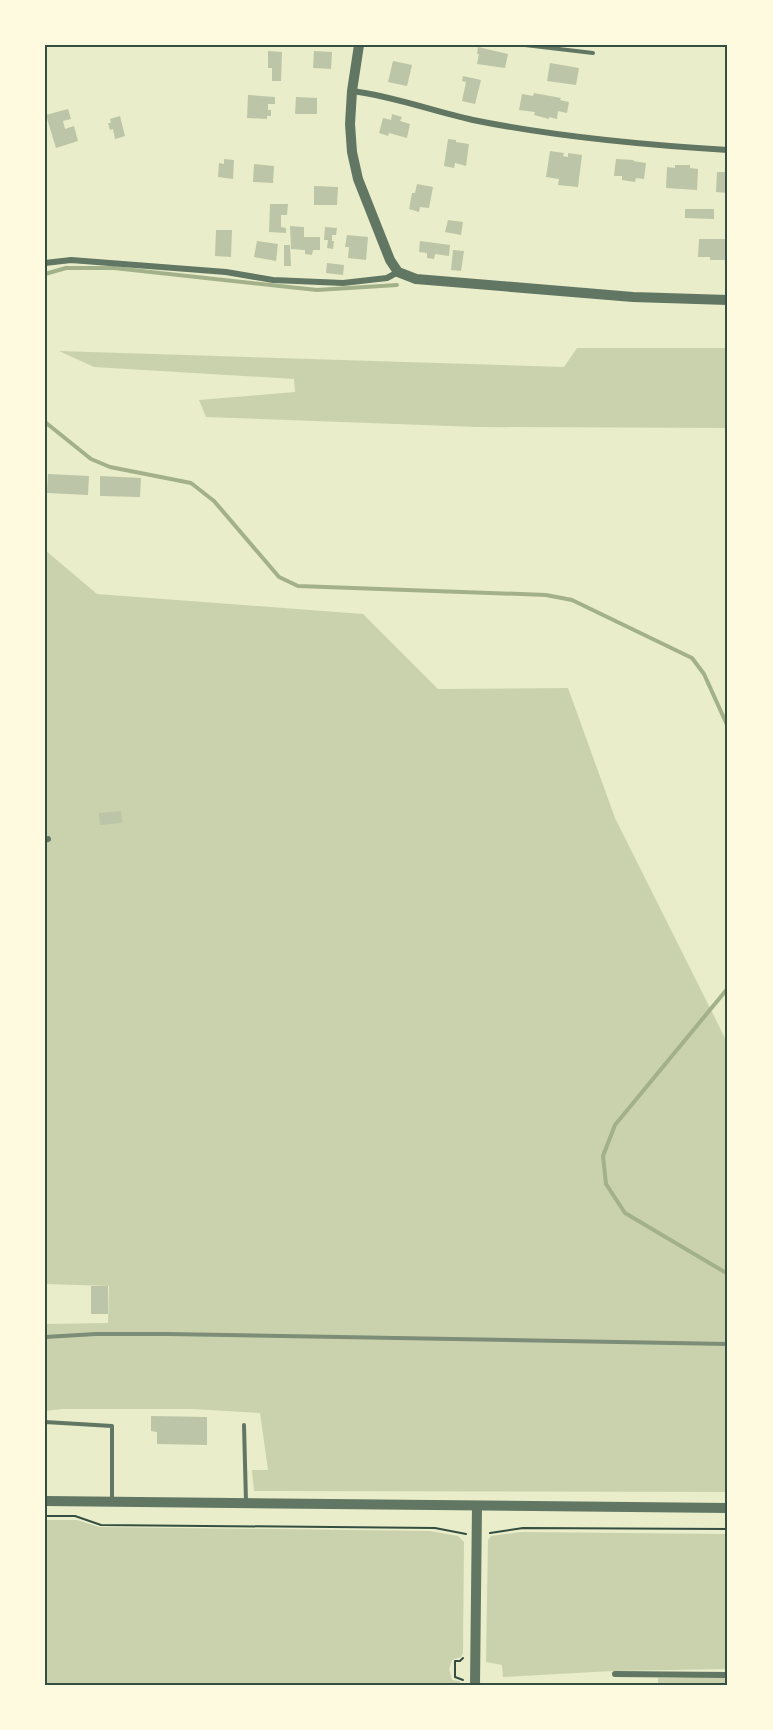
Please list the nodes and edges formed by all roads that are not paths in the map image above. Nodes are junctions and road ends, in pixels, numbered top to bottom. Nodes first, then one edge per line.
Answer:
1 (359, 45) edge
2 (525, 45) edge
3 (593, 53) dead end
4 (352, 91) junction
5 (728, 150) edge
6 (45, 263) edge
7 (398, 272) junction
8 (728, 300) edge
9 (45, 1422) edge
10 (244, 1425) dead end
11 (45, 1501) edge
12 (112, 1502) junction
13 (246, 1503) junction
14 (477, 1506) junction
15 (728, 1508) edge
16 (615, 1674) dead end
17 (728, 1675) edge
18 (475, 1685) edge

1 - 4 street
2 - 3 lane
4 - 5 street
4 - 7 street
6 - 7 street
7 - 8 street
9 - 12 lane
10 - 13 lane
11 - 12 street
12 - 13 street
13 - 14 street
14 - 15 street
14 - 18 street
16 - 17 street

